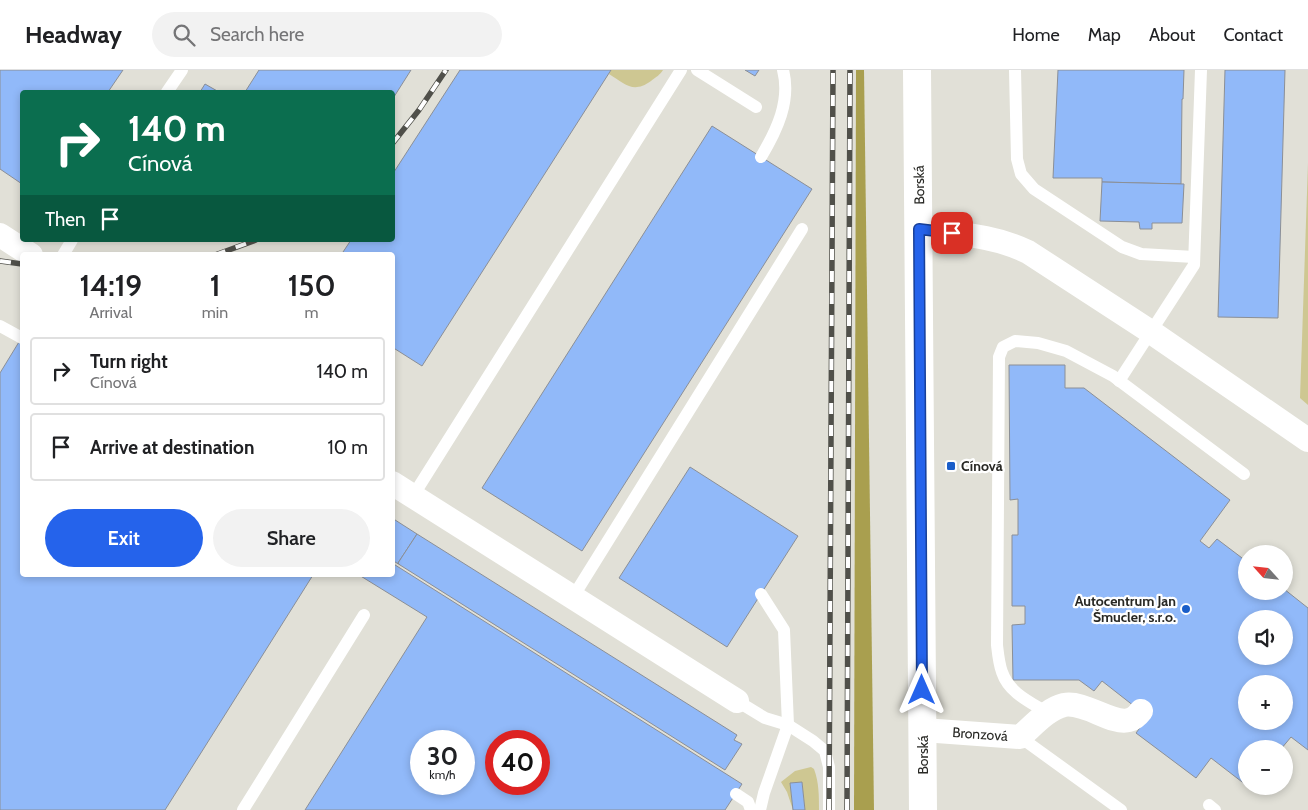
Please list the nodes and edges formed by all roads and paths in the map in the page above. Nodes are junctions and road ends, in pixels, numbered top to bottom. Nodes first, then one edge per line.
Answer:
1 (182, 70) edge
2 (681, 70) edge
3 (697, 70) edge
4 (783, 70) edge
5 (917, 70) edge
6 (1015, 70) edge
7 (1201, 70) edge
8 (168, 90) edge
9 (756, 106) dead end
10 (761, 157) dead end
11 (802, 229) dead end
12 (919, 229) junction
13 (0, 235) edge
14 (26, 252) edge
15 (1194, 257) junction
16 (0, 326) edge
17 (1151, 332) junction
18 (20, 337) edge
19 (1119, 381) junction
20 (1308, 440) edge
21 (1244, 474) dead end
22 (395, 485) edge
23 (413, 496) junction
24 (761, 594) dead end
25 (573, 597) junction
26 (364, 615) dead end
27 (738, 701) joint
28 (1141, 711) dead end
29 (1048, 713) junction
30 (788, 725) junction
31 (922, 730) junction
32 (1020, 737) junction
33 (764, 793) junction
34 (736, 794) dead end
35 (244, 810) edge
36 (752, 810) edge
37 (760, 810) edge
38 (829, 810) edge
39 (923, 810) edge
40 (1121, 810) edge

1 - 8 lane
2 - 23 lane
3 - 9 lane
4 - 10 lane
5 - 12 street, Borská
6 - 15 lane
7 - 15 lane
11 - 25 lane
12 - 17 street
12 - 31 street, Borská
13 - 14 street
15 - 17 lane
16 - 18 lane
17 - 19 lane
17 - 20 street
19 - 21 lane
19 - 29 lane
22 - 23 street
23 - 25 street
24 - 30 lane
25 - 27 street
26 - 35 lane
27 - 30 lane
28 - 29 street, Bronzová
29 - 32 street, Bronzová
30 - 33 lane
30 - 38 lane
31 - 32 street, Bronzová
31 - 39 street, Borská
32 - 40 lane
33 - 36 lane
33 - 37 lane
34 - 36 lane

